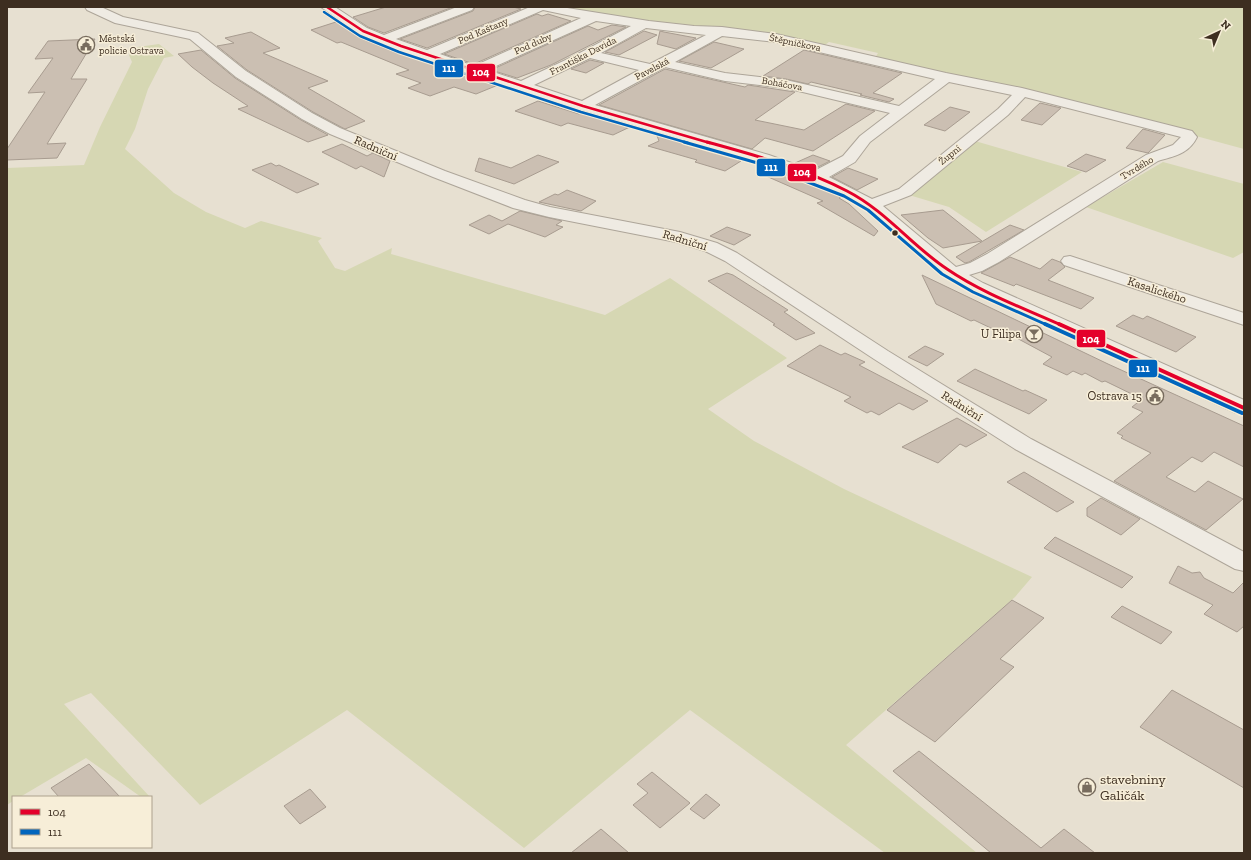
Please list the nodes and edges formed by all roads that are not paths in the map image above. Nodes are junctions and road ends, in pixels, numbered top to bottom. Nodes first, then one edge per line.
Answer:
1 (327, 7) edge
2 (468, 7) edge
3 (540, 7) edge
4 (544, 7) edge
5 (99, 11) edge
6 (594, 17) junction
7 (645, 24) junction
8 (488, 29) junction
9 (722, 32) junction
10 (383, 40) junction
11 (536, 44) junction
12 (588, 54) junction
13 (427, 55) junction
14 (658, 66) junction
15 (473, 70) junction
16 (946, 77) junction
17 (536, 79) junction
18 (521, 86) junction
19 (1022, 92) junction
20 (1043, 97) joint
21 (599, 98) junction
22 (583, 106) junction
23 (901, 111) junction
24 (816, 177) junction
25 (871, 205) junction
26 (1070, 261) dead end
27 (952, 274) junction
28 (1244, 319) edge
29 (1241, 402) edge
30 (1244, 563) edge

1 - 10 street
2 - 10 street
3 - 8 street, Pod Kaštany
4 - 6 street, Štěpničkova
5 - 30 street, Radniční
6 - 7 street, Štěpničkova
6 - 11 street, Pod duby
7 - 9 street, Štěpničkova
7 - 12 street, Františka Davida
8 - 11 street
8 - 13 street, Pod Kaštany
9 - 14 street, Pavelská
9 - 16 street, Štěpničkova
10 - 13 street
11 - 15 street, Pod duby
12 - 14 street, Boháčova
12 - 17 street, Františka Davida
13 - 15 street
14 - 21 street, Pavelská
14 - 23 street, Boháčova
15 - 18 street
16 - 19 street, Štěpničkova
16 - 23 street
17 - 18 street, Františka Davida
17 - 21 street
18 - 22 street
19 - 20 street, Štěpničkova
19 - 25 street, Župní
20 - 27 street, Tvrdého
21 - 22 street, Pavelská
22 - 24 street
23 - 24 street
24 - 25 street
25 - 27 street
26 - 28 street, Kasalického
27 - 29 street

